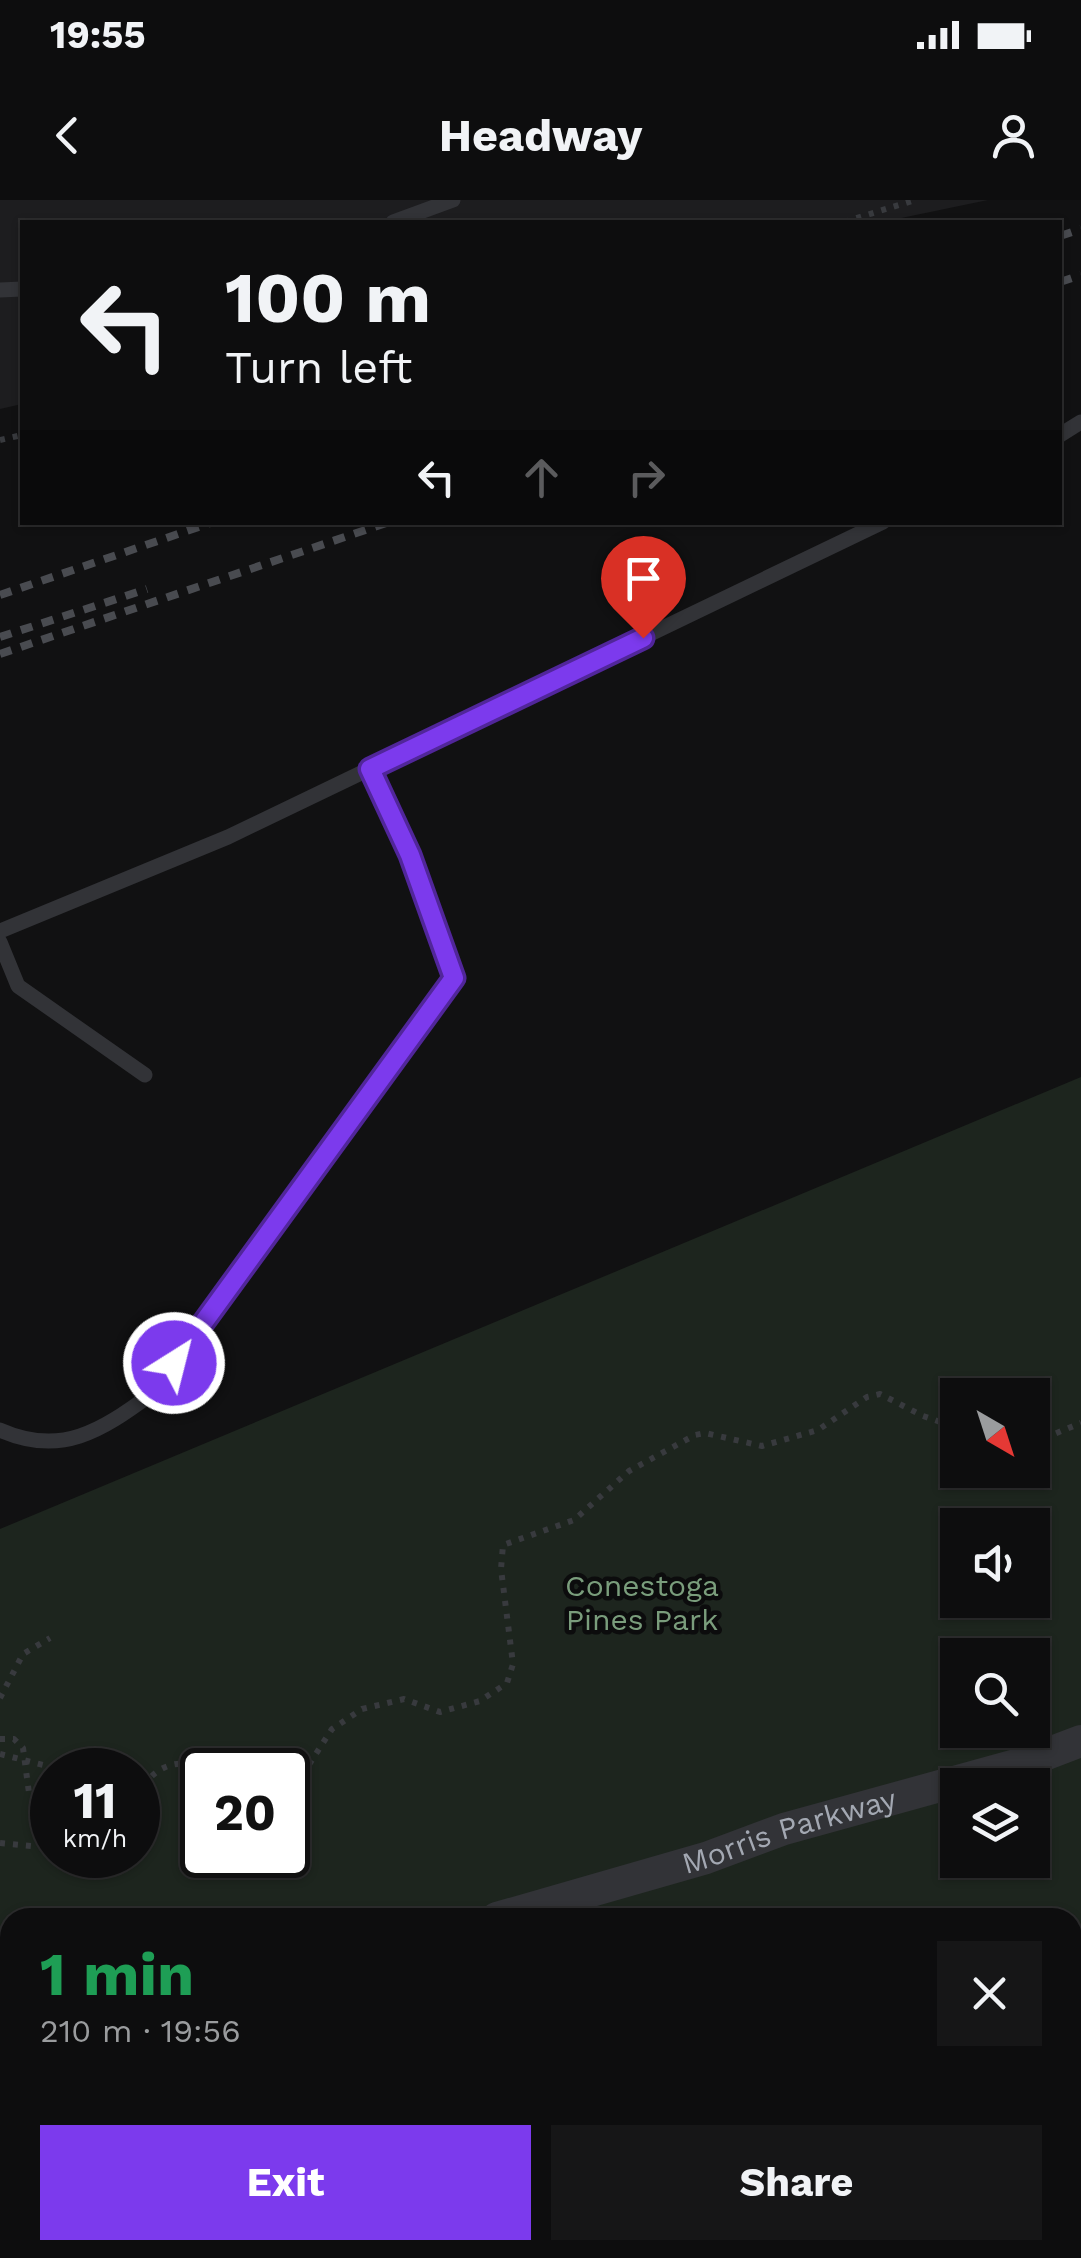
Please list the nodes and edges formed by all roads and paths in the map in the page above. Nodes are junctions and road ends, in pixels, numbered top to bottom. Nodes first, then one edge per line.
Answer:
1 (453, 200) edge
2 (916, 200) edge
3 (398, 220) edge
4 (851, 220) edge
5 (876, 525) edge
6 (370, 769) junction
7 (0, 931) edge
8 (0, 942) edge
9 (145, 1075) dead end
10 (940, 1422) edge
11 (1081, 1423) edge
12 (0, 1430) edge
13 (1050, 1436) edge
14 (50, 1638) dead end
15 (0, 1698) edge
16 (0, 1738) edge
17 (1081, 1741) edge
18 (0, 1754) edge
19 (25, 1760) junction
20 (30, 1761) edge
21 (310, 1763) edge
22 (30, 1794) edge
23 (0, 1843) edge
24 (30, 1846) edge
25 (532, 1908) edge

1 - 3 lane
2 - 4 path
5 - 6 lane
6 - 7 lane
6 - 12 lane
8 - 9 lane
10 - 21 path
11 - 13 path
14 - 15 path
16 - 19 path
17 - 25 street, Morris Parkway
18 - 19 path
19 - 20 path
19 - 22 path
23 - 24 path

